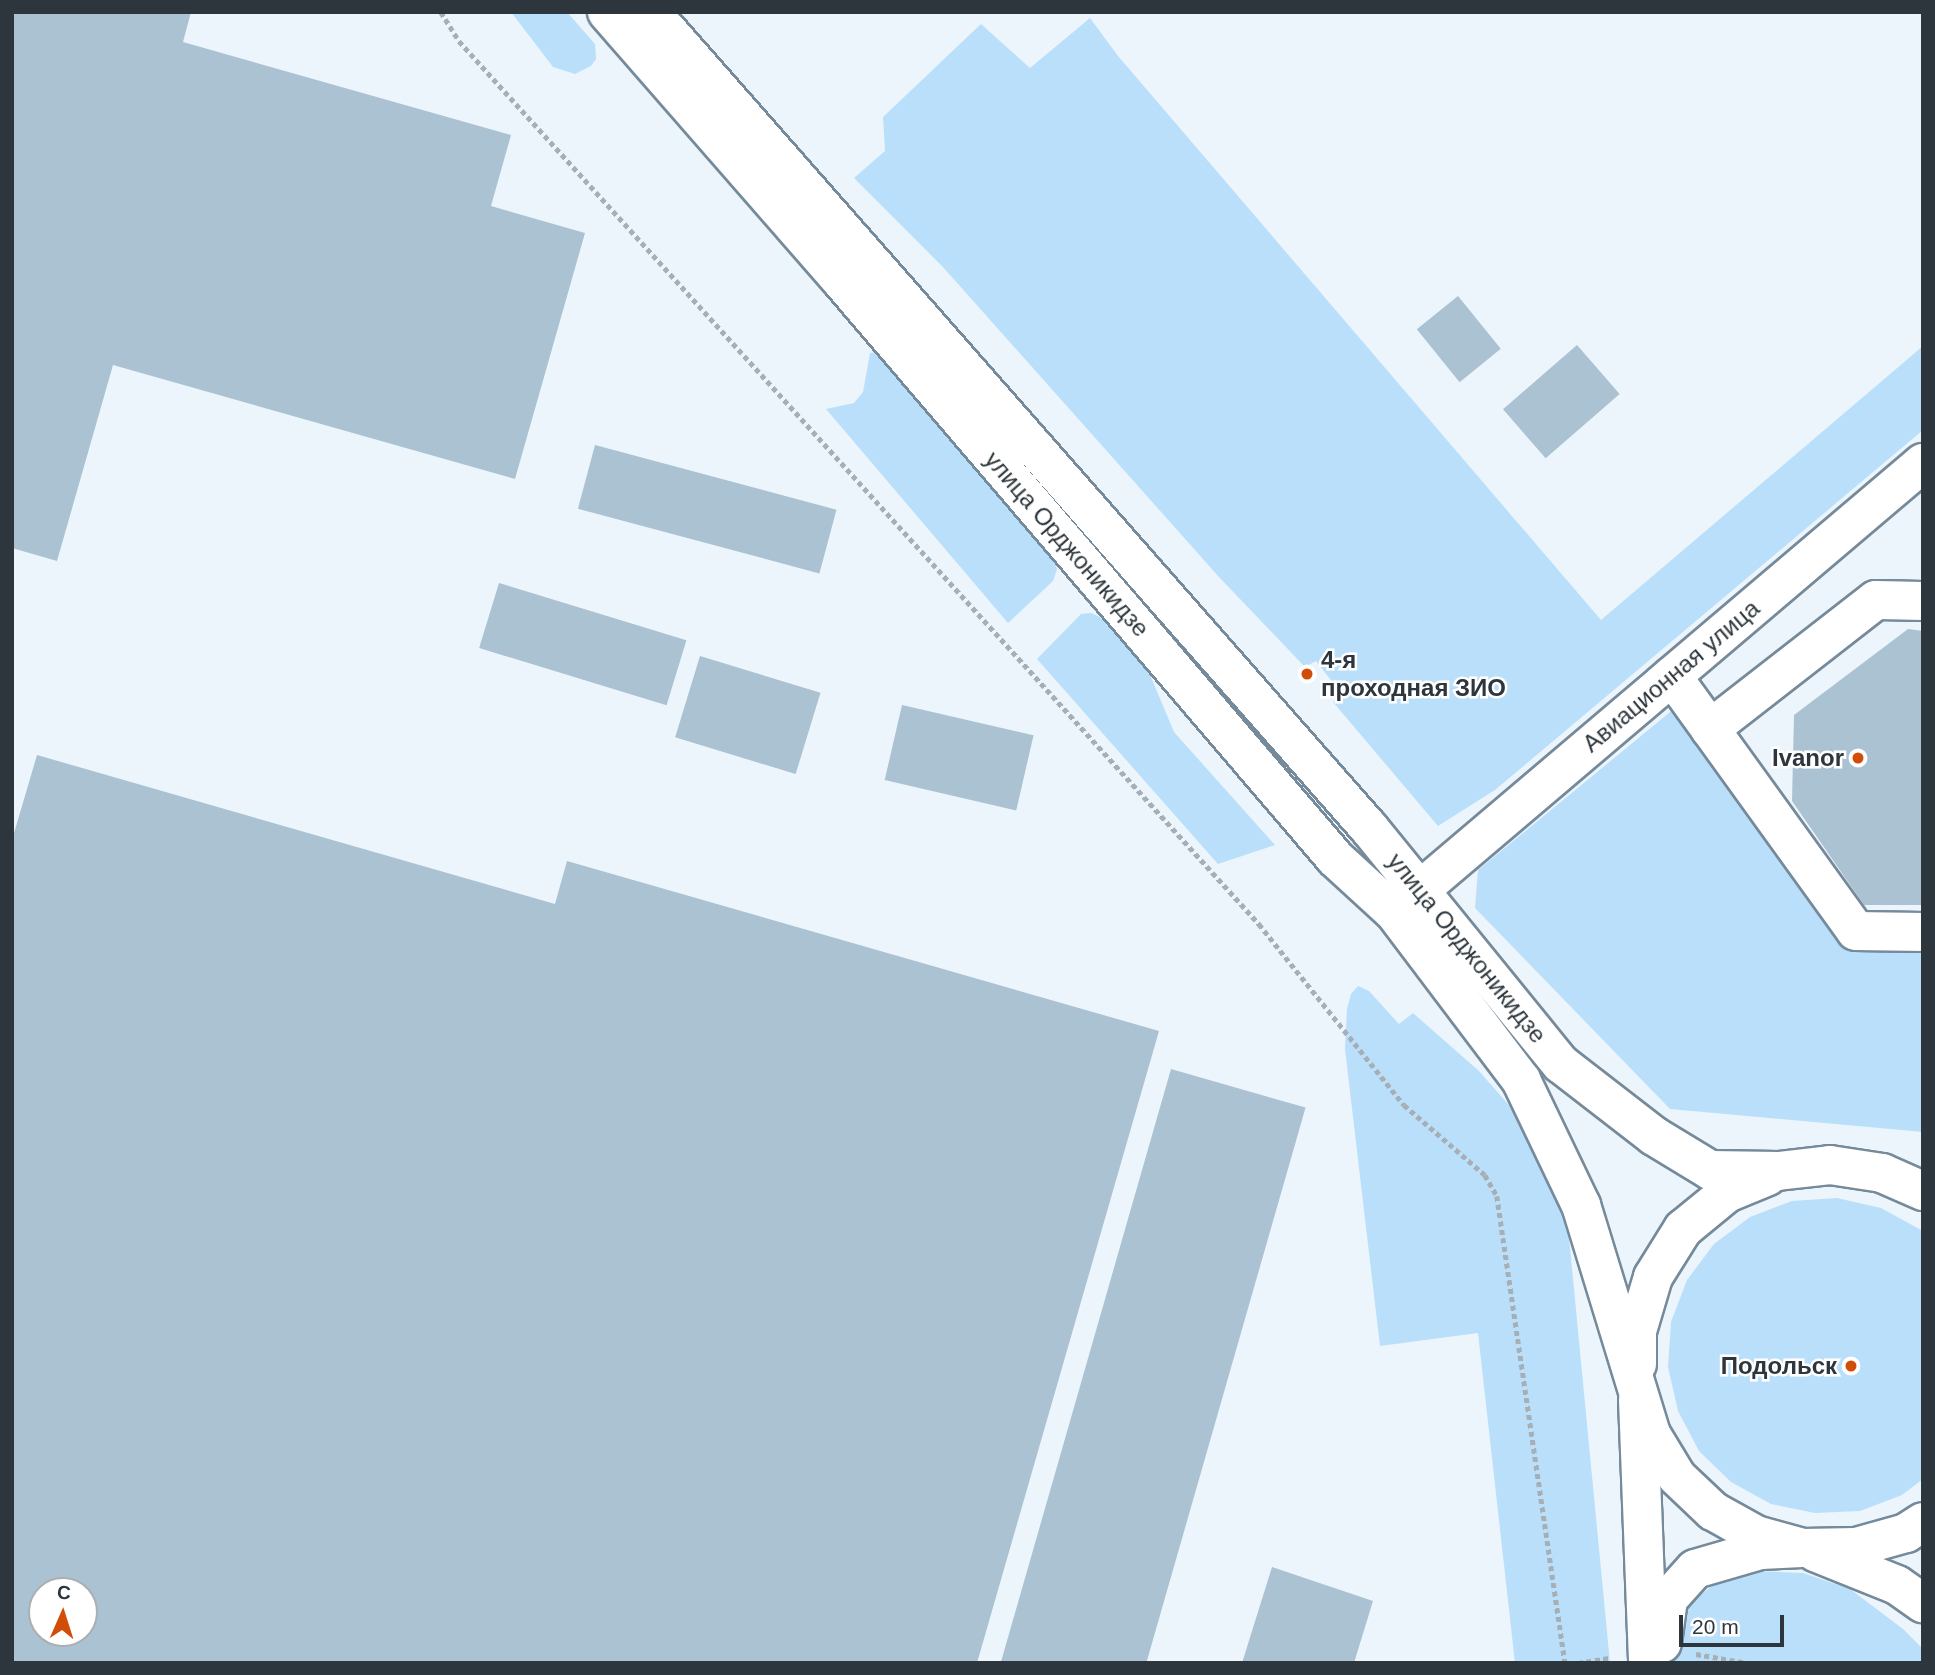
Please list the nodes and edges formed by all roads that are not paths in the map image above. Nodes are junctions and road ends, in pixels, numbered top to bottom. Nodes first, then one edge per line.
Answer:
1 (607, 12) edge
2 (651, 12) edge
3 (1923, 463) edge
4 (1923, 601) edge
5 (1671, 676) junction
6 (1710, 729) junction
7 (1420, 890) junction
8 (1923, 932) edge
9 (1778, 1171) junction
10 (1923, 1191) edge
11 (1638, 1387) junction
12 (1923, 1522) edge
13 (1803, 1548) junction
14 (1923, 1603) edge
15 (1648, 1663) edge
16 (1660, 1663) edge

1 - 11 main road, улица Орджоникидзе
2 - 7 main road, улица Орджоникидзе
3 - 5 main road, Авиационная улица
4 - 6 main road
5 - 6 main road
5 - 7 main road, Авиационная улица
6 - 8 main road
7 - 9 main road, улица Орджоникидзе
9 - 10 main road
9 - 11 main road
11 - 13 main road
11 - 15 main road
12 - 13 main road
13 - 14 main road
13 - 16 main road

